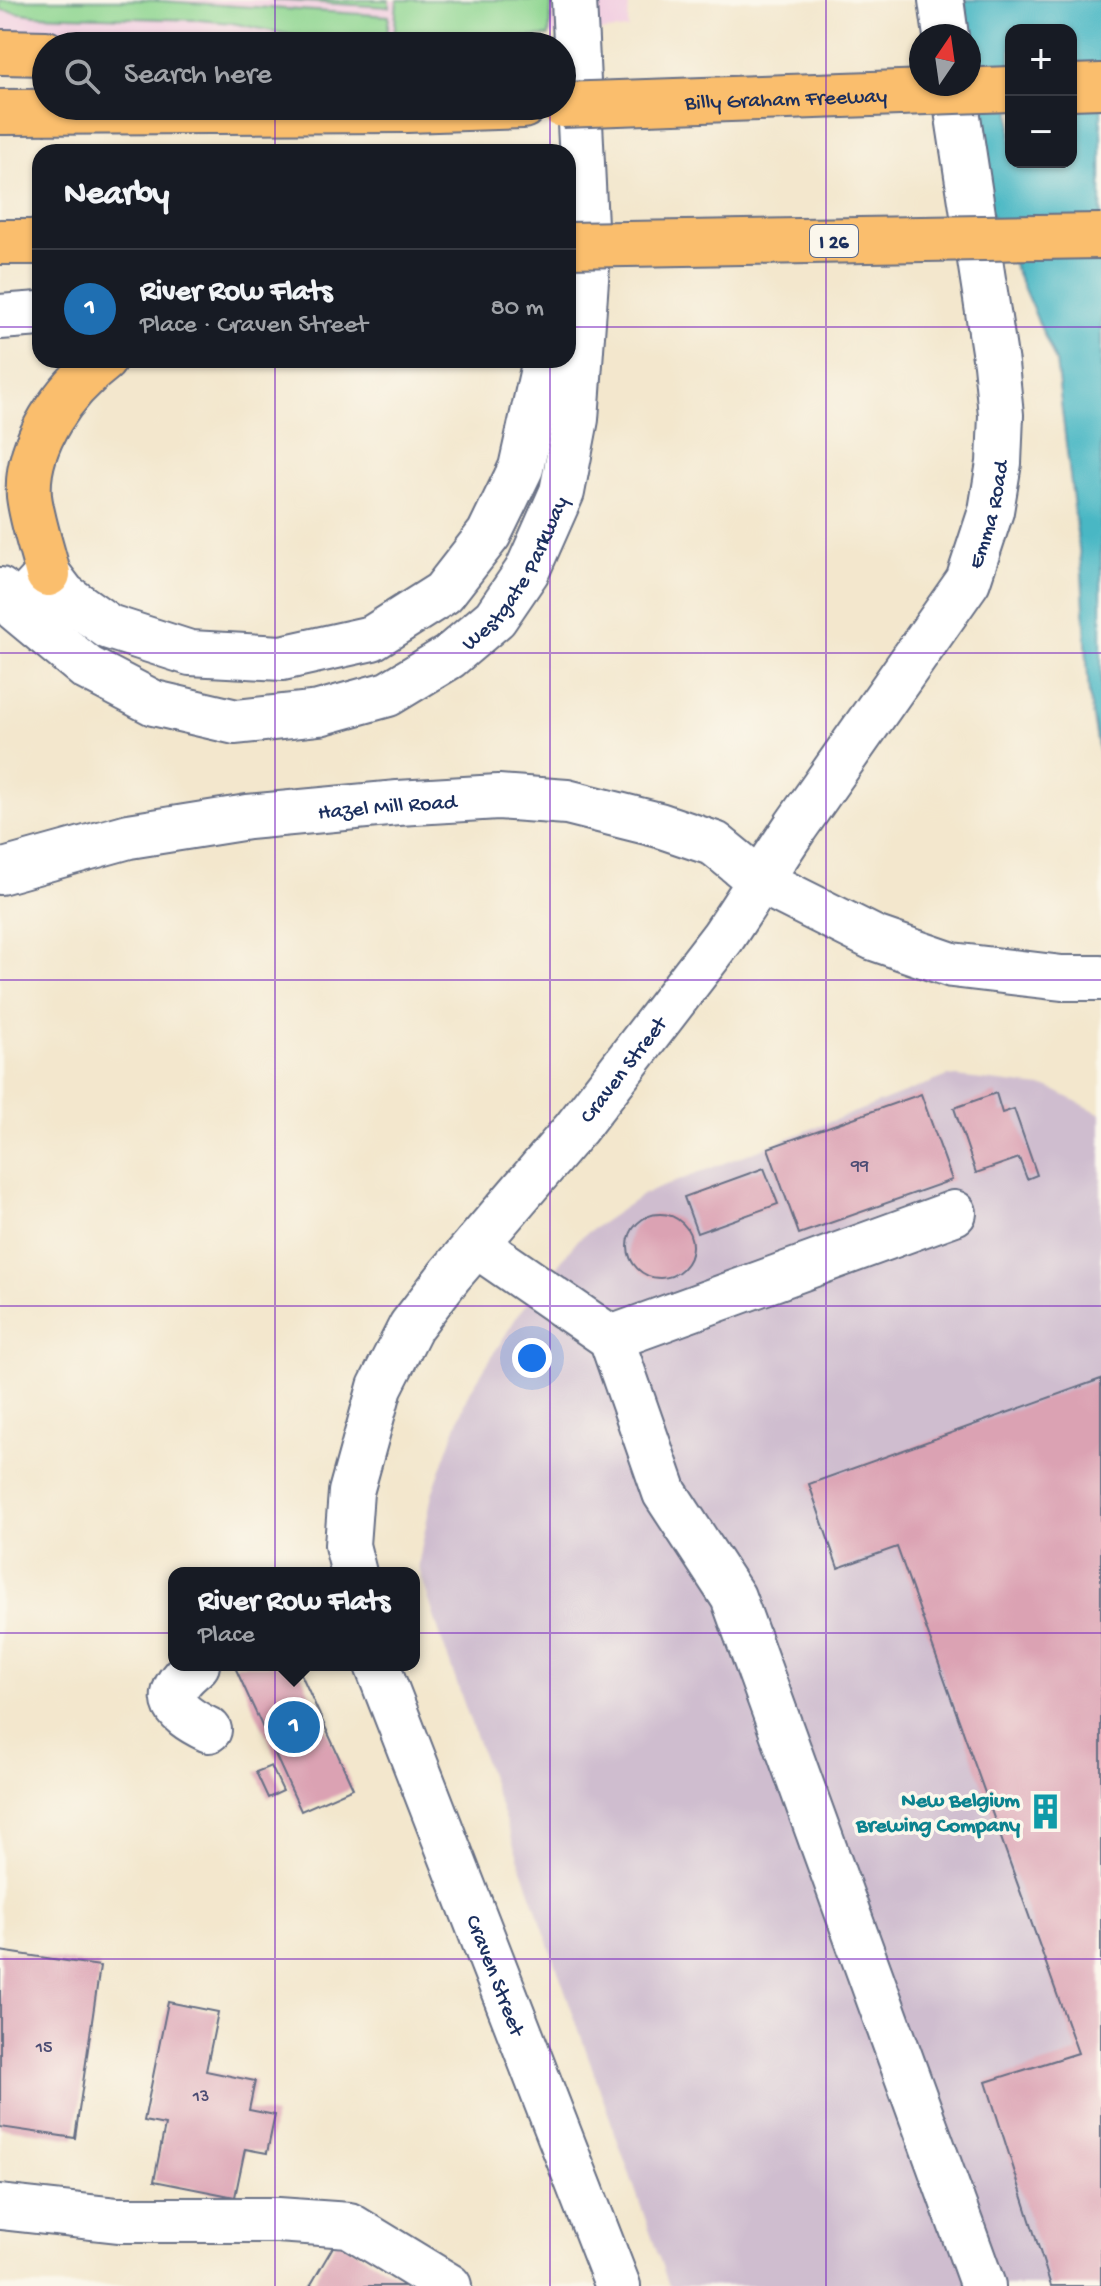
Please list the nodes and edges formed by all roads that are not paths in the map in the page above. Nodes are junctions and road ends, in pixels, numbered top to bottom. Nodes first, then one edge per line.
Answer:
1 (572, 0) edge
2 (941, 0) edge
3 (944, 24) edge
4 (570, 32) edge
5 (574, 32) edge
6 (1, 51) edge
7 (32, 52) edge
8 (576, 71) edge
9 (1101, 86) edge
10 (1077, 87) edge
11 (1005, 89) edge
12 (955, 96) edge
13 (576, 105) edge
14 (0, 112) edge
15 (32, 112) edge
16 (563, 120) edge
17 (562, 144) edge
18 (1101, 236) edge
19 (0, 242) edge
20 (32, 242) edge
21 (576, 245) edge
22 (32, 315) edge
23 (0, 317) edge
24 (93, 368) edge
25 (543, 368) edge
26 (48, 574) junction
27 (5, 606) edge
28 (0, 872) edge
29 (760, 881) junction
30 (1101, 978) edge
31 (954, 1213) dead end
32 (476, 1245) junction
33 (611, 1338) junction
34 (352, 1567) edge
35 (189, 1671) edge
36 (379, 1671) edge
37 (209, 1730) dead end
38 (0, 2207) edge
39 (449, 2286) edge
40 (618, 2286) edge
41 (983, 2286) edge

1 - 4 street
1 - 5 street, Westgate Parkway
2 - 3 street
6 - 7 highway
8 - 27 street, Westgate Parkway
9 - 10 highway
11 - 13 highway, Billy Graham Freeway, bridge
12 - 29 street, Emma Road
14 - 15 highway
16 - 17 street
18 - 21 highway, I 26, bridge
19 - 20 highway
22 - 23 street
24 - 26 highway
25 - 26 street
26 - 27 street, Westgate Parkway
28 - 29 street, Hazel Mill Road
29 - 30 street
29 - 32 street, Craven Street
31 - 33 street
32 - 33 street
32 - 34 street, Craven Street
33 - 41 street
35 - 37 street
36 - 40 street, Craven Street
38 - 39 street

